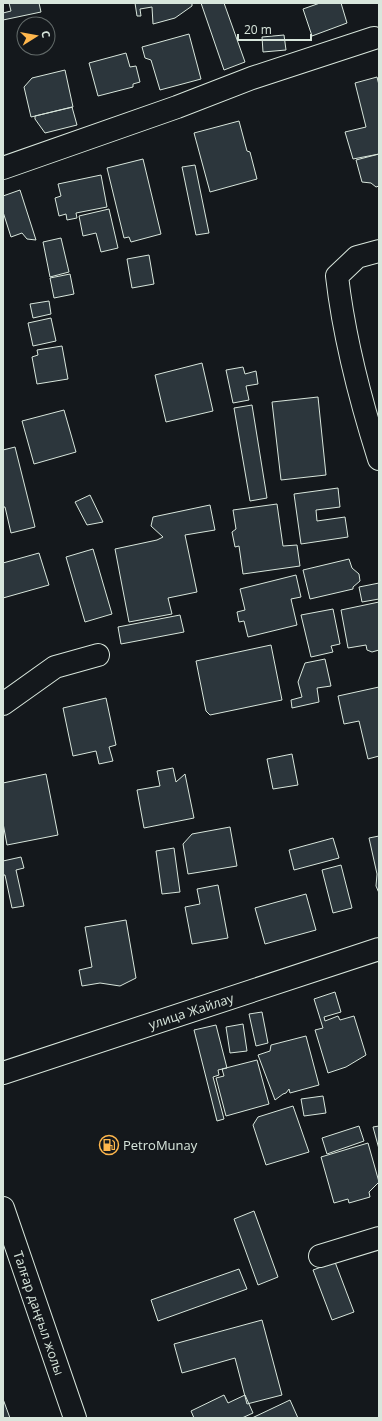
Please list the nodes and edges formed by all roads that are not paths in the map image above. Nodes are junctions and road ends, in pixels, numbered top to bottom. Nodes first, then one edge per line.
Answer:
1 (374, 38) dead end
2 (3, 168) edge
3 (379, 251) edge
4 (379, 459) edge
5 (98, 655) dead end
6 (3, 704) edge
7 (379, 949) edge
8 (3, 1073) edge
9 (3, 1208) edge
10 (379, 1238) edge
11 (320, 1256) dead end
12 (75, 1418) edge

1 - 2 street
3 - 4 street
5 - 6 street
7 - 8 street, улица Жайлау
9 - 12 street, Талғар даңғыл жолы
10 - 11 street

